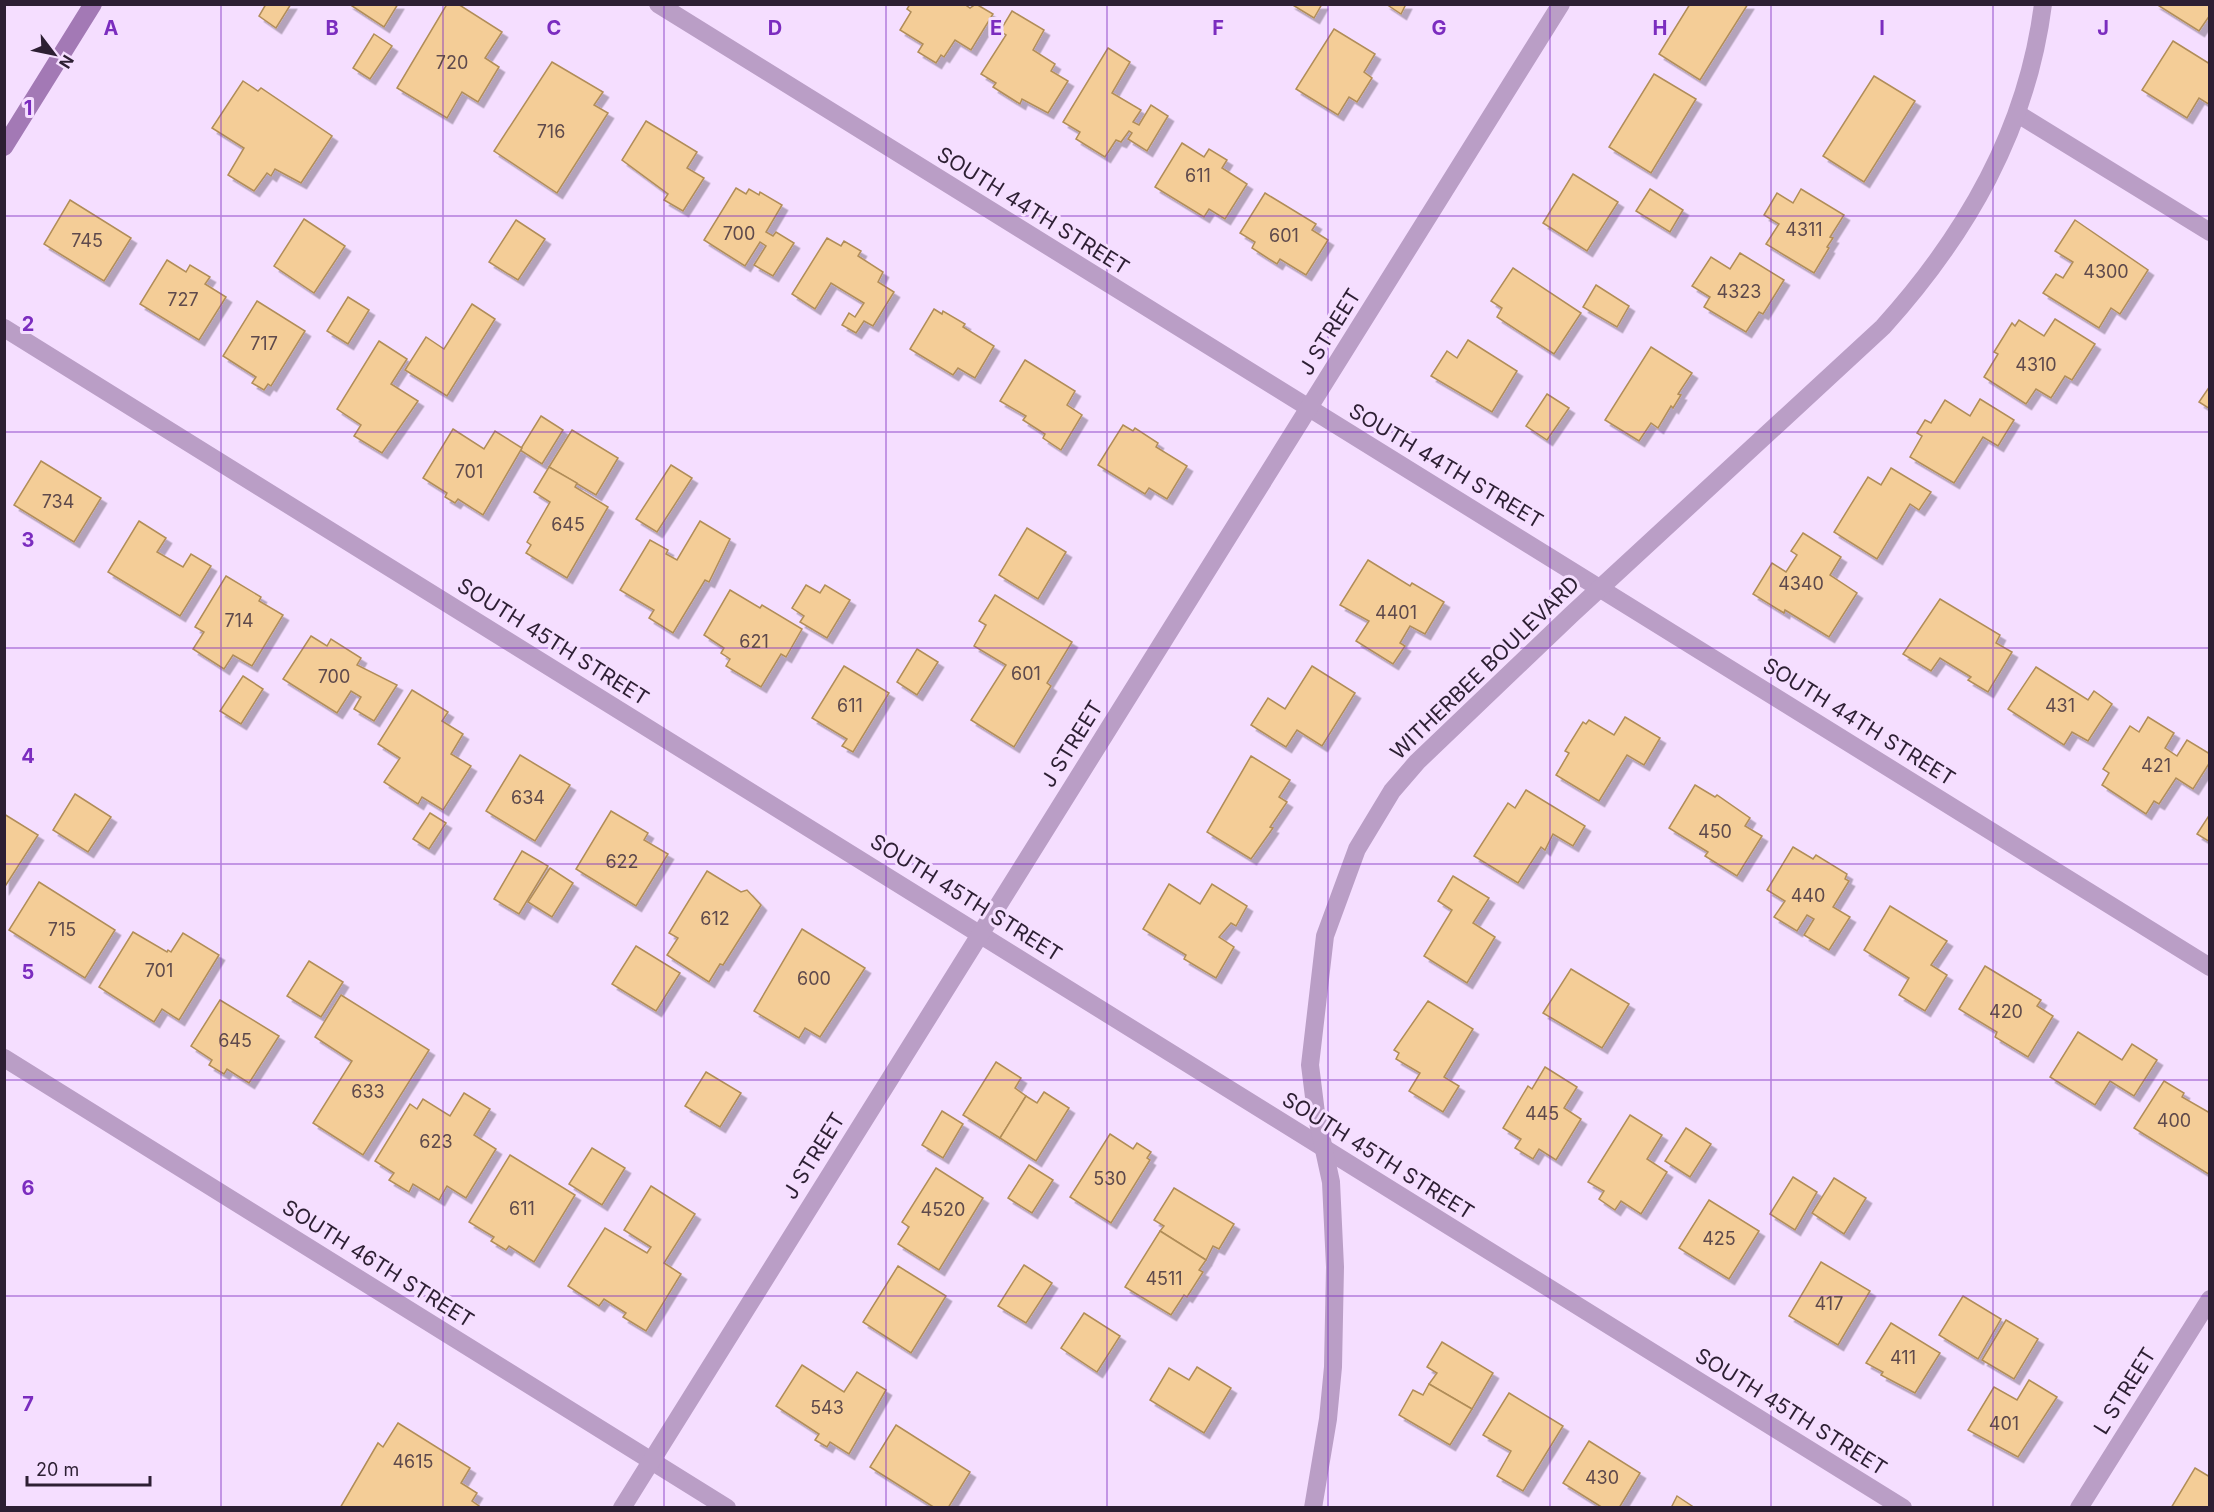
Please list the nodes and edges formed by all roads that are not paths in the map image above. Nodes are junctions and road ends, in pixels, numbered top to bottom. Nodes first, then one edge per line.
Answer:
1 (93, 4) edge
2 (658, 4) edge
3 (1561, 4) edge
4 (2043, 4) edge
5 (2018, 114) junction
6 (4, 147) edge
7 (2210, 232) edge
8 (4, 328) edge
9 (1309, 409) junction
10 (1602, 587) junction
11 (980, 933) junction
12 (2210, 967) edge
13 (4, 1058) edge
14 (1325, 1150) junction
15 (2210, 1299) edge
16 (651, 1460) junction
17 (621, 1508) edge
18 (728, 1508) edge
19 (1313, 1508) edge
20 (1903, 1508) edge
21 (2079, 1508) edge

1 - 6 main road
2 - 9 street, SOUTH 44TH STREET
3 - 9 street, J STREET
4 - 5 street, WITHERBEE BOULEVARD
5 - 7 street
5 - 10 street, WITHERBEE BOULEVARD
8 - 11 street, SOUTH 45TH STREET
9 - 10 street, SOUTH 44TH STREET
9 - 11 street, J STREET
10 - 12 street, SOUTH 44TH STREET
10 - 14 street, WITHERBEE BOULEVARD
11 - 14 street, SOUTH 45TH STREET
11 - 16 street, J STREET
13 - 16 street, SOUTH 46TH STREET
14 - 19 street, WITHERBEE BOULEVARD
14 - 20 street, SOUTH 45TH STREET
15 - 21 street, L STREET
16 - 17 street, J STREET
16 - 18 street, SOUTH 46TH STREET

